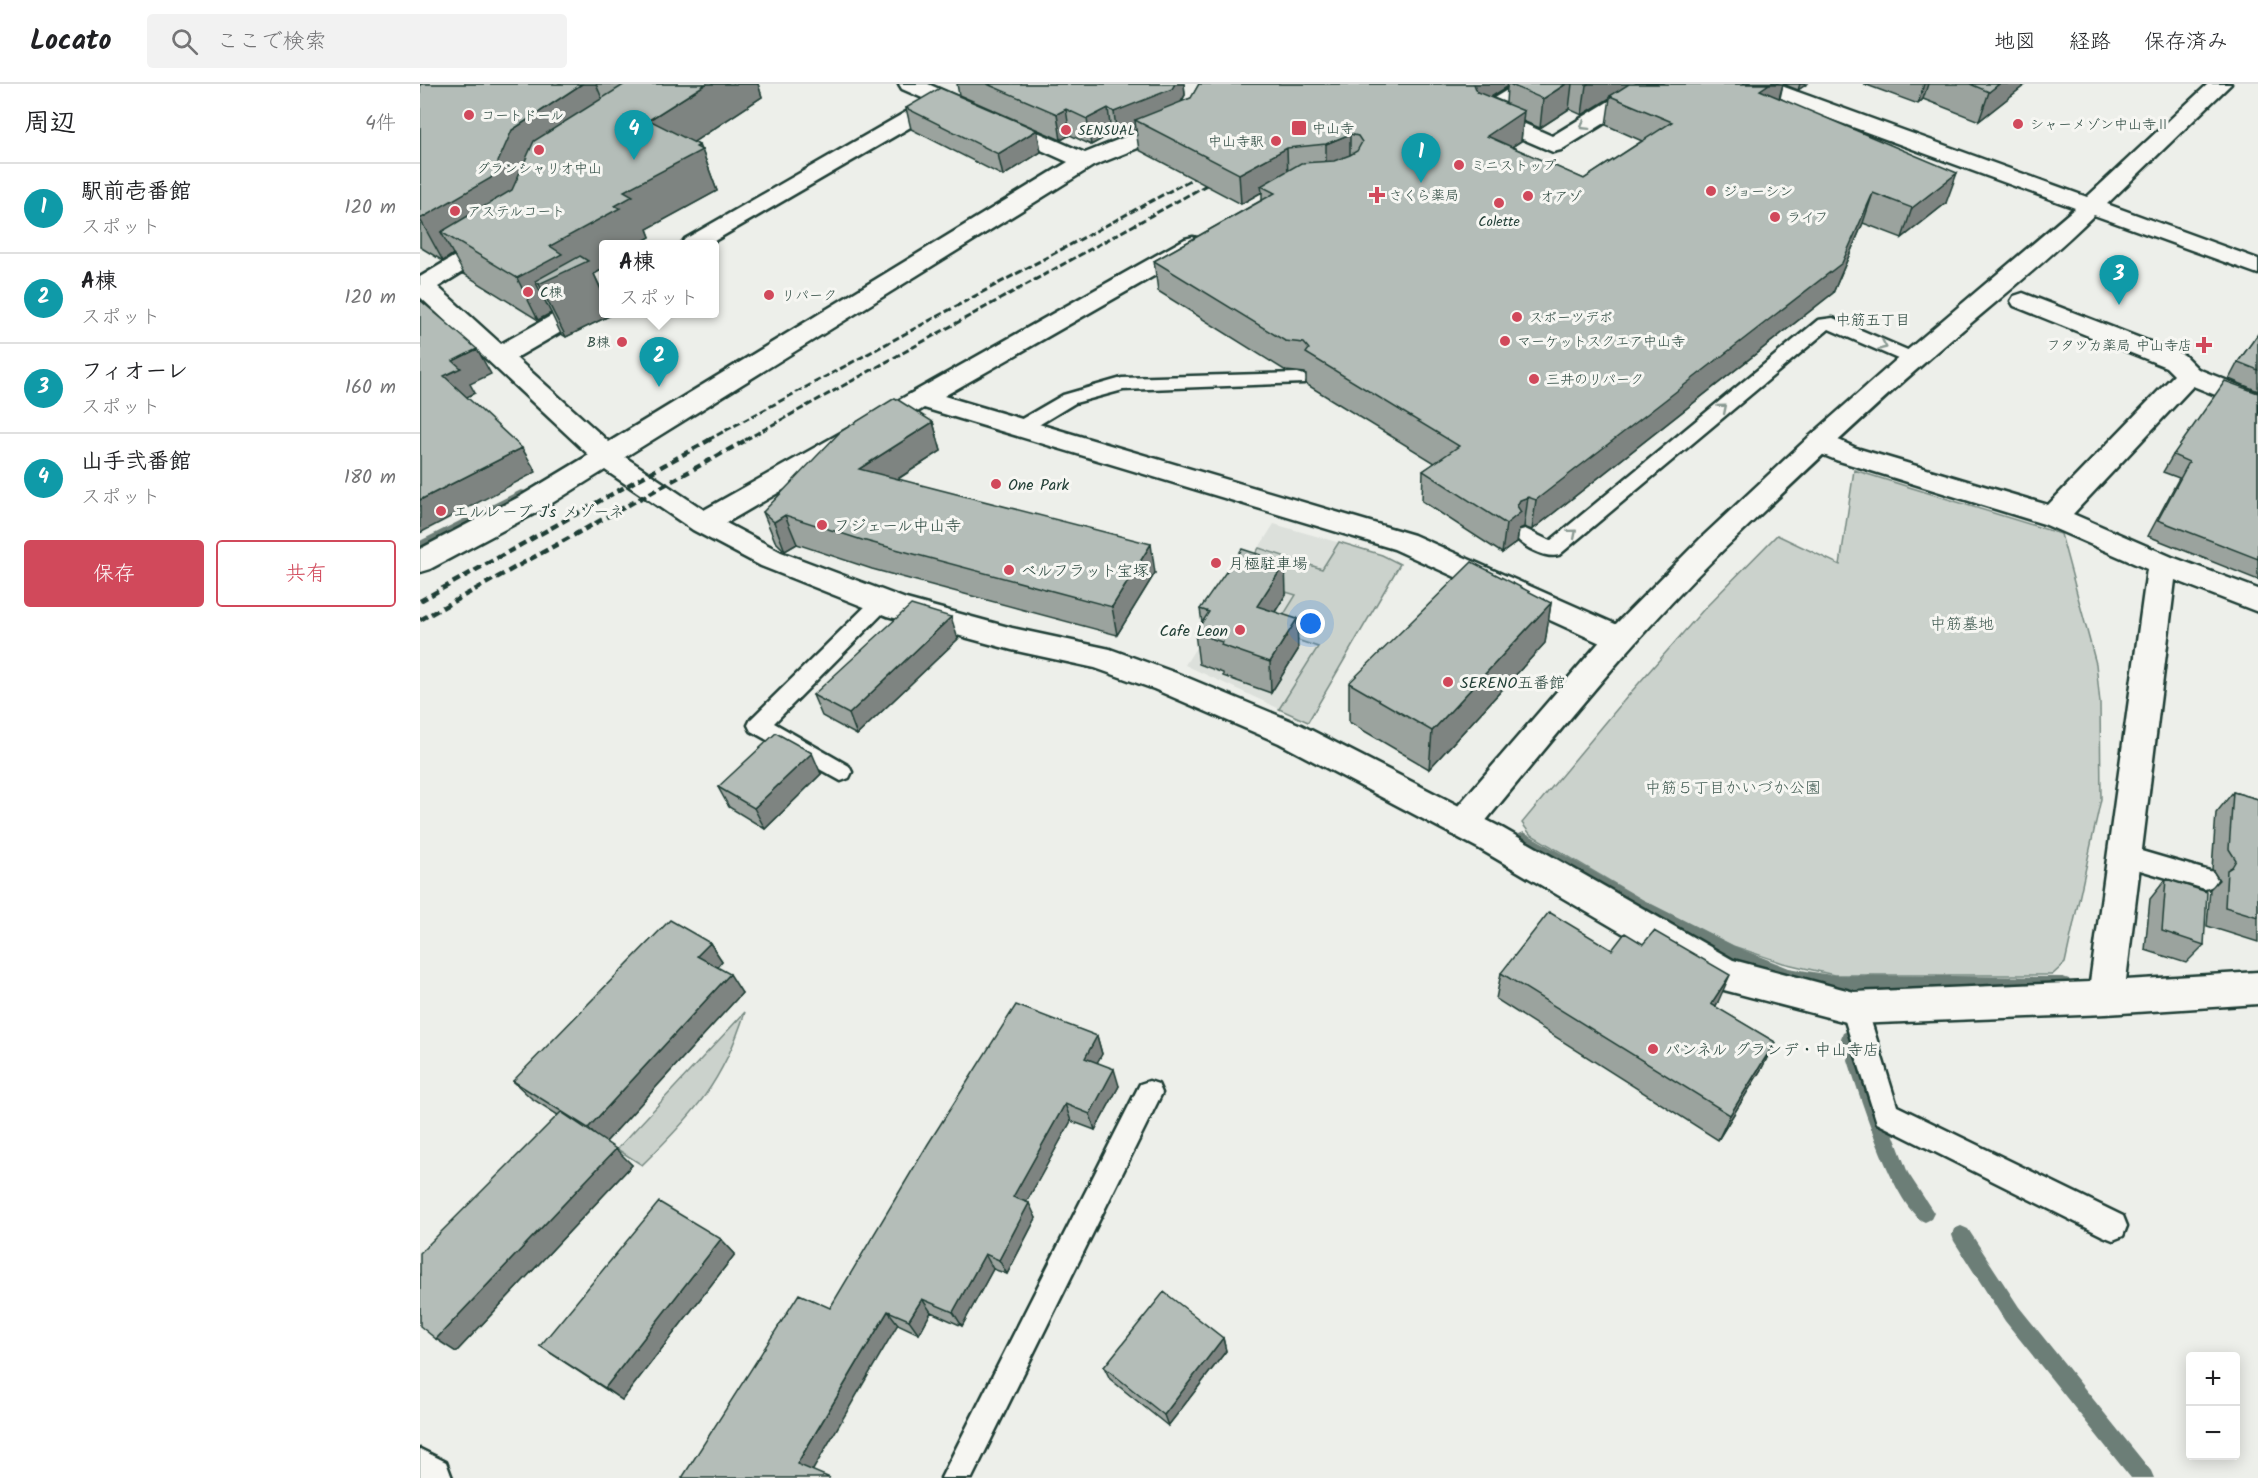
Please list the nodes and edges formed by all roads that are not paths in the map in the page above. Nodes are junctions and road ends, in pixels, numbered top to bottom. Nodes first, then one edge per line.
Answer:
1 (910, 84) edge
2 (1532, 84) edge
3 (1652, 84) edge
4 (1756, 84) edge
5 (2214, 85) edge
6 (944, 99) junction
7 (1194, 102) edge
8 (1085, 161) junction
9 (2088, 206) junction
10 (513, 231) edge
11 (1214, 232) edge
12 (700, 240) edge
13 (2258, 267) edge
14 (421, 287) edge
15 (599, 298) edge
16 (2023, 301) dead end
17 (500, 356) junction
18 (1912, 359) junction
19 (2189, 375) junction
20 (1298, 379) dead end
21 (921, 398) junction
22 (2258, 403) edge
23 (1020, 428) junction
24 (1819, 443) junction
25 (608, 455) junction
26 (2054, 517) junction
27 (703, 523) junction
28 (1525, 536) dead end
29 (420, 562) edge
30 (2163, 564) junction
31 (883, 601) junction
32 (2258, 601) edge
33 (1620, 639) junction
34 (841, 772) dead end
35 (1463, 824) junction
36 (2124, 856) junction
37 (2205, 879) dead end
38 (2258, 988) edge
39 (2106, 998) junction
40 (1854, 1008) junction
41 (1149, 1093) dead end
42 (2113, 1226) dead end
43 (420, 1471) edge
44 (430, 1478) edge
45 (956, 1478) edge

1 - 6 street
3 -> 2 street
4 - 9 street
5 - 9 street
6 - 8 street
6 - 12 street
7 - 8 street
8 - 25 street
9 - 13 street
9 - 18 street
10 - 14 street
11 - 21 street
14 - 17 street
15 - 17 street
16 - 19 street
17 - 25 street
18 - 24 street
28 -> 18 lane
19 - 22 street
19 - 26 street
20 - 23 lane
21 - 23 street
21 - 27 street
23 - 33 street
24 - 26 street
24 - 33 street
25 - 27 street
25 - 29 street
26 - 30 street
27 - 31 street
30 - 32 street
30 - 36 street
31 - 34 lane
31 - 35 street
33 - 35 street
35 - 40 street
36 - 37 lane
36 - 39 street
38 - 39 street
39 - 40 street
40 - 42 lane
41 - 45 lane
43 - 44 street

